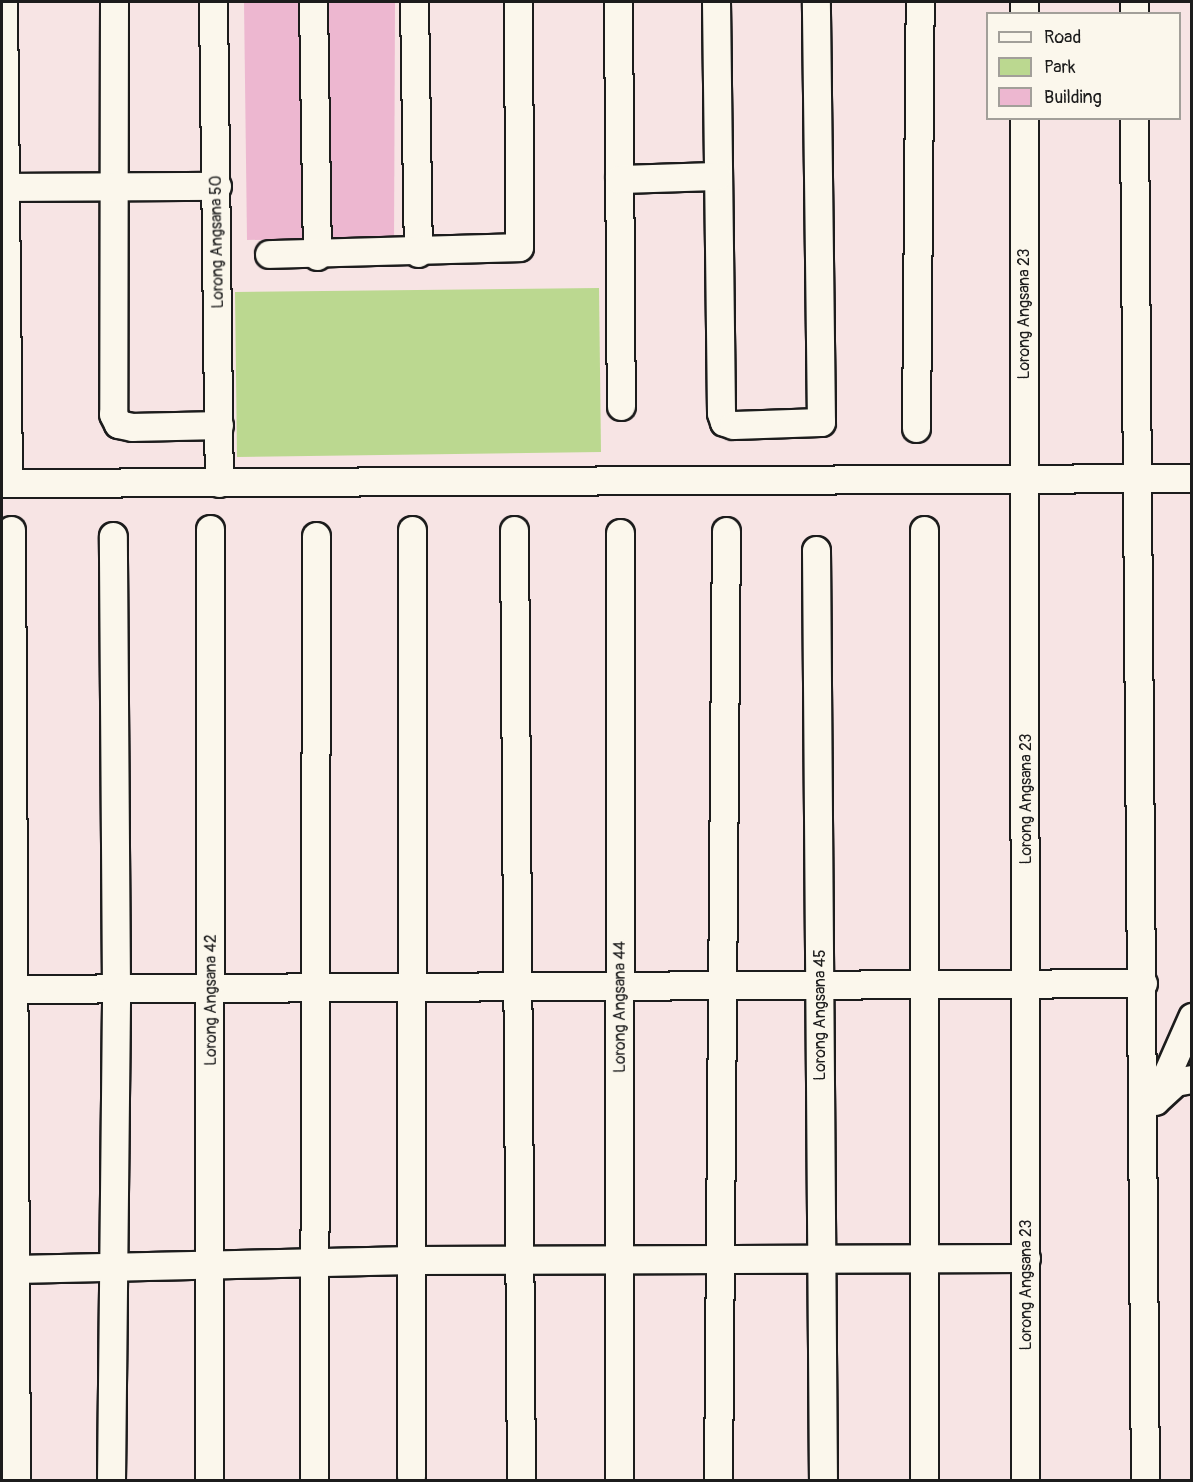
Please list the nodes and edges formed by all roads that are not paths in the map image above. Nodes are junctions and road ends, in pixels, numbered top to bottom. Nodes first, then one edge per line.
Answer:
1 (3, 2) edge
2 (114, 2) edge
3 (213, 2) edge
4 (313, 2) edge
5 (414, 2) edge
6 (518, 2) edge
7 (618, 2) edge
8 (716, 2) edge
9 (816, 2) edge
10 (920, 2) edge
11 (2, 94) edge
12 (1024, 120) edge
13 (1134, 120) edge
14 (717, 176) junction
15 (619, 179) junction
16 (115, 186) junction
17 (217, 186) junction
18 (6, 187) junction
19 (418, 253) junction
20 (269, 254) dead end
21 (317, 256) junction
22 (621, 406) dead end
23 (219, 425) junction
24 (916, 428) dead end
25 (1025, 478) junction
26 (1134, 478) junction
27 (1191, 478) edge
28 (5, 483) edge
29 (219, 483) junction
30 (210, 529) dead end
31 (11, 530) dead end
32 (412, 530) dead end
33 (514, 530) dead end
34 (924, 530) dead end
35 (726, 531) dead end
36 (620, 533) dead end
37 (113, 536) dead end
38 (316, 536) dead end
39 (816, 550) dead end
40 (1143, 983) junction
41 (1026, 984) junction
42 (820, 985) junction
43 (925, 985) junction
44 (620, 986) junction
45 (723, 986) junction
46 (318, 987) junction
47 (413, 987) junction
48 (518, 987) junction
49 (116, 988) junction
50 (211, 988) junction
51 (7, 989) edge
52 (1191, 1017) edge
53 (1182, 1049) edge
54 (1191, 1079) edge
55 (1149, 1109) junction
56 (1026, 1258) junction
57 (412, 1260) junction
58 (620, 1260) junction
59 (720, 1260) junction
60 (822, 1260) junction
61 (924, 1260) junction
62 (518, 1262) junction
63 (316, 1265) junction
64 (113, 1268) junction
65 (210, 1268) junction
66 (15, 1269) junction
67 (210, 1476) edge
68 (411, 1476) dead end
69 (16, 1479) edge
70 (314, 1479) edge
71 (111, 1480) edge
72 (521, 1480) edge
73 (619, 1480) edge
74 (718, 1480) edge
75 (823, 1480) edge
76 (924, 1480) edge
77 (1025, 1480) edge
78 (1145, 1480) edge

1 - 11 street
2 - 16 street
3 - 17 street, Lorong Angsana 50
4 - 21 street
5 - 19 street
6 - 19 street
7 - 15 street
8 - 14 street
9 - 14 street
10 - 24 street
11 - 18 street
12 - 25 street, Lorong Angsana 23
13 - 26 street
14 - 15 street
15 - 22 street
16 - 17 street
16 - 18 street
16 - 23 street
17 - 23 street, Lorong Angsana 50
18 - 28 street
19 - 21 street
20 - 21 street
23 - 29 street, Lorong Angsana 50
25 - 26 street
25 - 29 street
25 - 41 street, Lorong Angsana 23
26 - 27 street
26 - 40 street
28 - 29 street
30 - 50 street, Lorong Angsana 42
31 - 51 street
32 - 47 street
33 - 48 street
34 - 43 street
35 - 45 street
36 - 44 street, Lorong Angsana 44
37 - 49 street
38 - 46 street
39 - 42 street, Lorong Angsana 45
40 - 41 street
40 - 55 street
41 - 43 street
41 - 56 street, Lorong Angsana 23
42 - 43 street
42 - 45 street
42 - 60 street, Lorong Angsana 45
43 - 61 street
44 - 45 street
44 - 48 street
44 - 58 street, Lorong Angsana 44
45 - 59 street
46 - 47 street
46 - 50 street
46 - 63 street
47 - 48 street
47 - 57 street
48 - 62 street
49 - 50 street
49 - 51 street
49 - 64 street
50 - 65 street, Lorong Angsana 42
51 - 66 street
52 - 53 street
53 - 55 street
54 - 55 street
55 - 78 street
56 - 61 street
56 - 77 street, Lorong Angsana 23
57 - 62 street
57 - 63 street
57 - 68 street
58 - 59 street
58 - 62 street
58 - 73 street, Lorong Angsana 44
59 - 60 street
59 - 74 street
60 - 61 street
60 - 75 street, Lorong Angsana 45
61 - 76 street
62 - 72 street
63 - 65 street
63 - 70 street
64 - 65 street
64 - 66 street
64 - 71 street
65 - 67 street, Lorong Angsana 42
66 - 69 street

